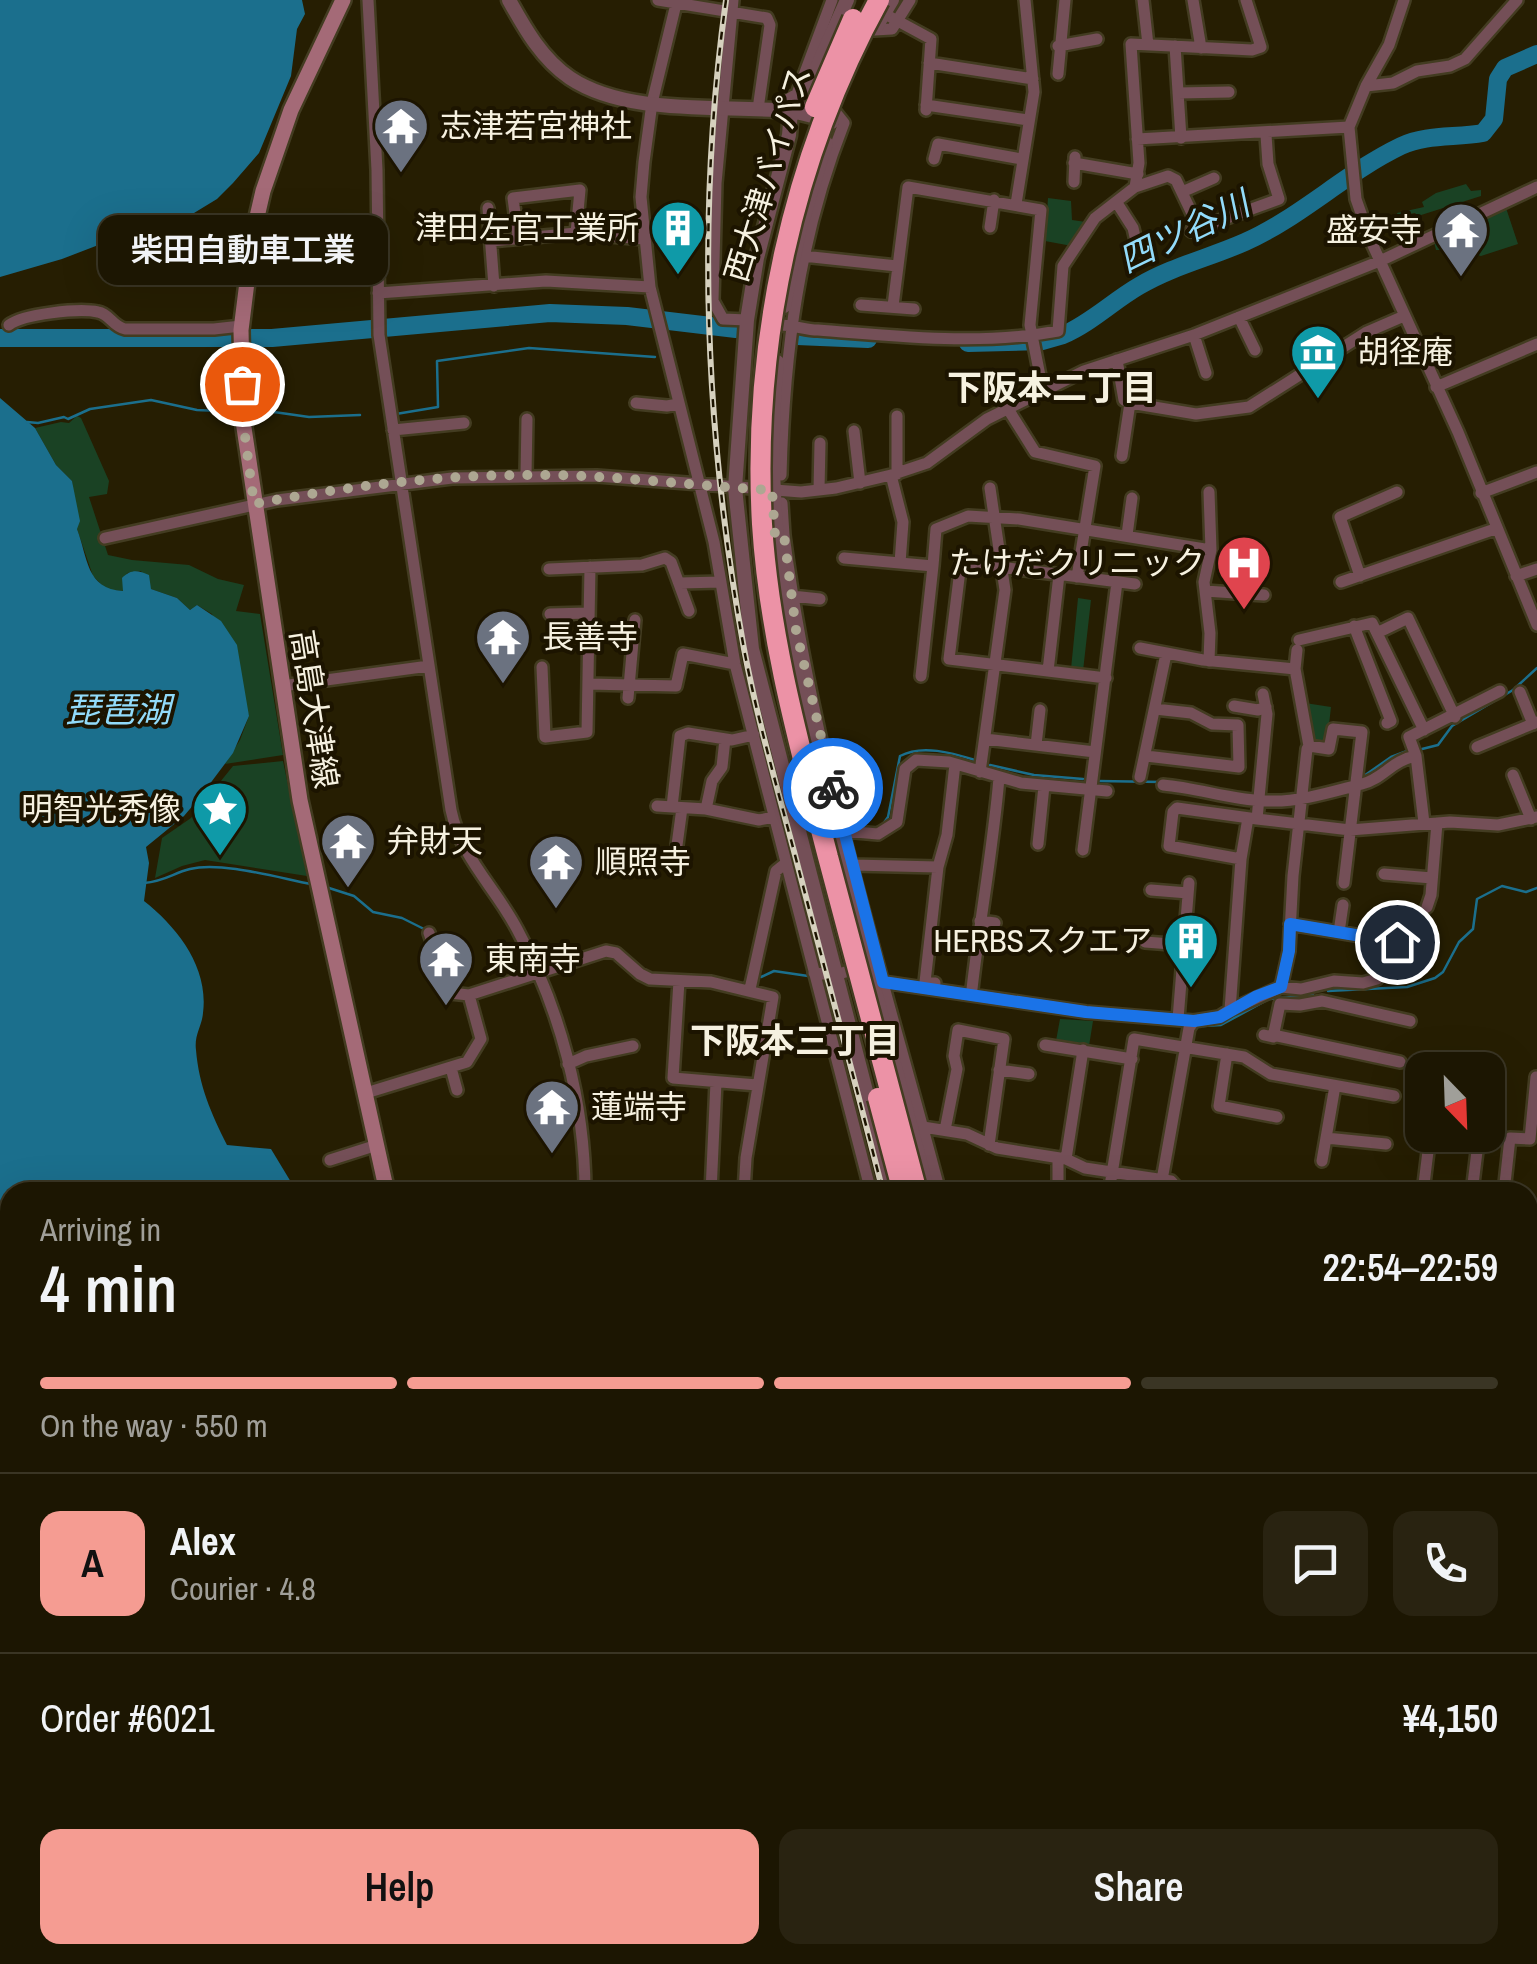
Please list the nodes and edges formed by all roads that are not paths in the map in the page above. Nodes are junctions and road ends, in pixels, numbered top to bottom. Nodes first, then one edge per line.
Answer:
1 (343, 0) edge
2 (368, 0) edge
3 (509, 0) edge
4 (658, 0) edge
5 (832, 0) edge
6 (847, 0) edge
7 (863, 0) edge
8 (910, 0) edge
9 (1024, 0) edge
10 (1065, 0) edge
11 (1143, 0) edge
12 (1193, 0) edge
13 (1246, 0) edge
14 (1404, 0) edge
15 (1517, 0) edge
16 (676, 2) edge
17 (884, 4) edge
18 (732, 6) edge
19 (898, 20) junction
20 (874, 30) junction
21 (1096, 39) dead end
22 (1148, 45) junction
23 (1058, 46) junction
24 (1175, 46) junction
25 (1201, 48) junction
26 (930, 63) junction
27 (1058, 74) dead end
28 (1033, 79) junction
29 (1366, 86) junction
30 (1230, 92) dead end
31 (1178, 93) junction
32 (652, 103) junction
33 (721, 107) junction
34 (758, 110) junction
35 (785, 110) junction
36 (834, 118) junction
37 (1028, 120) junction
38 (1349, 127) junction
39 (1266, 134) junction
40 (1181, 138) junction
41 (1137, 140) junction
42 (1021, 158) junction
43 (934, 159) dead end
44 (1214, 178) dead end
45 (1136, 180) junction
46 (1074, 182) dead end
47 (1537, 187) edge
48 (1182, 192) junction
49 (994, 200) junction
50 (1117, 203) junction
51 (1016, 204) junction
52 (488, 208) dead end
53 (990, 226) dead end
54 (576, 233) junction
55 (518, 236) junction
56 (644, 239) junction
57 (1136, 240) dead end
58 (490, 241) junction
59 (803, 256) junction
60 (1380, 261) junction
61 (897, 266) junction
62 (494, 286) junction
63 (650, 286) junction
64 (378, 293) junction
65 (861, 305) dead end
66 (893, 306) junction
67 (914, 308) dead end
68 (1404, 316) junction
69 (1239, 317) junction
70 (747, 320) junction
71 (9, 325) dead end
72 (785, 325) junction
73 (241, 328) junction
74 (1194, 334) junction
75 (1034, 339) junction
76 (1537, 344) edge
77 (1256, 350) dead end
78 (1116, 360) junction
79 (1206, 372) dead end
80 (1436, 387) junction
81 (1044, 391) junction
82 (636, 403) dead end
83 (1130, 403) junction
84 (678, 404) junction
85 (1008, 409) junction
86 (897, 416) dead end
87 (527, 419) dead end
88 (464, 423) dead end
89 (393, 430) junction
90 (854, 431) dead end
91 (820, 443) dead end
92 (776, 445) junction
93 (1122, 456) dead end
94 (1537, 472) edge
95 (526, 474) junction
96 (781, 475) dead end
97 (894, 475) junction
98 (400, 482) junction
99 (860, 483) junction
100 (701, 485) junction
101 (736, 488) junction
102 (990, 488) dead end
103 (772, 490) junction
104 (819, 490) junction
105 (1209, 492) dead end
106 (1397, 492) dead end
107 (1481, 493) junction
108 (1132, 498) dead end
109 (782, 503) dead end
110 (254, 504) junction
111 (997, 517) junction
112 (1084, 528) junction
113 (1495, 529) junction
114 (1127, 535) junction
115 (779, 536) junction
116 (111, 540) dead end
117 (1210, 550) junction
118 (844, 558) dead end
119 (900, 563) junction
120 (933, 566) junction
121 (590, 567) junction
122 (549, 568) dead end
123 (1004, 568) junction
124 (1240, 569) dead end
125 (1537, 570) edge
126 (1059, 574) junction
127 (1360, 576) junction
128 (1516, 576) junction
129 (1078, 577) junction
130 (721, 582) junction
131 (1117, 582) junction
132 (1341, 582) dead end
133 (680, 583) junction
134 (1135, 584) dead end
135 (1205, 590) junction
136 (1238, 593) junction
137 (1264, 595) dead end
138 (792, 596) junction
139 (820, 598) dead end
140 (689, 611) dead end
141 (589, 612) junction
142 (550, 614) dead end
143 (635, 620) dead end
144 (1537, 623) edge
145 (1354, 626) junction
146 (1379, 632) junction
147 (1140, 648) dead end
148 (1166, 654) junction
149 (1209, 661) junction
150 (735, 664) junction
151 (996, 664) junction
152 (429, 666) junction
153 (542, 667) dead end
154 (1295, 669) junction
155 (1048, 670) junction
156 (921, 676) dead end
157 (1106, 678) junction
158 (588, 684) junction
159 (282, 686) junction
160 (629, 692) junction
161 (1500, 692) dead end
162 (1520, 692) dead end
163 (1155, 709) junction
164 (1040, 710) dead end
165 (1238, 716) dead end
166 (1454, 717) junction
167 (1386, 723) dead end
168 (1535, 723) edge
169 (1424, 730) junction
170 (754, 735) junction
171 (985, 738) junction
172 (725, 739) junction
173 (1036, 744) junction
174 (1309, 746) junction
175 (1477, 747) dead end
176 (1095, 752) junction
177 (1146, 756) junction
178 (1416, 756) junction
179 (662, 758) dead end
180 (677, 760) junction
181 (954, 764) junction
182 (980, 772) junction
183 (1513, 774) dead end
184 (1140, 777) dead end
185 (999, 778) junction
186 (1162, 785) dead end
187 (1044, 786) junction
188 (1356, 786) junction
189 (1090, 789) junction
190 (1107, 791) dead end
191 (1302, 797) junction
192 (1259, 801) junction
193 (656, 806) dead end
194 (677, 807) junction
195 (706, 810) junction
196 (834, 816) junction
197 (774, 817) junction
198 (1252, 818) junction
199 (1534, 818) edge
200 (1430, 823) junction
201 (1298, 824) junction
202 (796, 826) junction
203 (1350, 830) junction
204 (777, 831) junction
205 (844, 831) junction
206 (1038, 844) dead end
207 (678, 845) dead end
208 (1083, 850) dead end
209 (1241, 858) junction
210 (786, 863) junction
211 (853, 865) junction
212 (938, 867) junction
213 (1384, 874) dead end
214 (1432, 878) junction
215 (1344, 883) dead end
216 (1151, 890) dead end
217 (1343, 906) dead end
218 (1428, 907) dead end
219 (1378, 917) dead end
220 (980, 921) junction
221 (994, 923) dead end
222 (1290, 924) junction
223 (1338, 932) junction
224 (428, 933) dead end
225 (1375, 938) junction
226 (1145, 942) dead end
227 (1184, 945) junction
228 (1420, 946) dead end
229 (873, 964) junction
230 (539, 970) junction
231 (814, 973) junction
232 (835, 975) junction
233 (1378, 979) dead end
234 (679, 981) junction
235 (883, 982) junction
236 (1320, 984) junction
237 (1281, 987) junction
238 (972, 989) junction
239 (750, 990) junction
240 (986, 990) dead end
241 (469, 995) junction
242 (1322, 1001) junction
243 (1138, 1008) dead end
244 (1230, 1010) junction
245 (1179, 1015) junction
246 (1194, 1021) junction
247 (1410, 1021) dead end
248 (1045, 1045) dead end
249 (632, 1046) dead end
250 (1184, 1049) junction
251 (1083, 1050) junction
252 (1227, 1054) junction
253 (1132, 1058) junction
254 (1400, 1062) dead end
255 (568, 1064) junction
256 (451, 1068) junction
257 (1000, 1070) junction
258 (1030, 1074) dead end
259 (1536, 1077) edge
260 (716, 1082) junction
261 (756, 1086) junction
262 (1335, 1086) junction
263 (457, 1090) dead end
264 (366, 1093) junction
265 (1394, 1096) dead end
266 (1277, 1116) dead end
267 (923, 1127) junction
268 (945, 1130) junction
269 (1326, 1138) junction
270 (1386, 1144) dead end
271 (377, 1145) junction
272 (989, 1146) junction
273 (1428, 1152) edge
274 (1477, 1152) edge
275 (1062, 1159) junction
276 (330, 1160) dead end
277 (1322, 1161) dead end
278 (1113, 1172) junction
279 (1158, 1179) junction
280 (386, 1182) edge
281 (585, 1182) edge
282 (711, 1182) edge
283 (745, 1182) edge
284 (868, 1182) edge
285 (889, 1182) edge
286 (899, 1182) edge
287 (914, 1182) edge
288 (926, 1182) edge
289 (937, 1182) edge
290 (1059, 1182) edge
291 (1112, 1182) edge
292 (1157, 1182) edge
293 (1172, 1182) edge
294 (1423, 1182) edge
295 (1473, 1182) edge
296 (1505, 1182) edge

1 - 73 main road
2 - 64 street
3 - 32 street
4 - 16 street
5 - 35 street
6 - 35 street
7 - 286 highway, 西大津バイパス, bridge
8 - 19 street
9 - 28 street
10 - 23 street
11 - 22 street
12 - 25 street
13 - 25 street
14 - 29 street
15 - 29 street
16 - 18 street
16 - 32 street
17 - 19 street
17 - 20 street
17 - 287 highway, 西大津バイパス, bridge
18 - 33 street
18 - 34 street
19 - 20 street
19 - 26 street
20 - 36 street
21 - 23 street
22 - 24 street
22 - 41 street
23 - 27 street
24 - 25 street
24 - 31 street
26 - 28 street
26 - 37 street
28 - 37 street
29 - 38 street
30 - 31 street
31 - 40 street
32 - 33 street
32 - 56 street
33 - 34 street
33 - 70 street
34 - 35 street
35 - 36 street
35 - 70 street
36 - 59 street
36 - 72 street
37 - 42 street
38 - 39 street
38 - 60 street
39 - 40 street
39 - 48 street
40 - 41 street
41 - 45 street
42 - 43 street
42 - 51 street
44 - 48 street
45 - 46 street
45 - 48 street
45 - 50 street
47 - 60 street
49 - 51 street
49 - 53 street
49 - 61 street
50 - 57 street
50 - 75 street
51 - 75 street
52 - 58 street
54 - 55 street
54 - 55 street
54 - 56 street
55 - 58 street
56 - 63 street
58 - 62 street
59 - 61 street
59 - 72 street
60 - 68 street
60 - 69 street
61 - 66 street
62 - 63 street
62 - 64 street
63 - 84 street
64 - 89 street
65 - 66 street
66 - 67 street
68 - 80 street
68 - 83 street
69 - 74 street
69 - 77 street
70 - 101 street
71 - 73 street
72 - 75 street
72 - 92 street
73 - 110 main road, 高島大津線
74 - 78 street
74 - 79 street
75 - 81 street
76 - 80 street
78 - 81 street
78 - 83 street
80 - 107 street
81 - 85 street
82 - 84 street
83 - 93 street
84 - 100 street
85 - 97 street
85 - 112 street
86 - 97 street
87 - 95 street
88 - 89 street
89 - 98 street
90 - 99 street
91 - 104 street
92 - 96 street
92 - 103 street
94 - 107 street
95 - 98 street
95 - 100 street
97 - 99 street
97 - 119 street
98 - 110 street
98 - 152 street
99 - 104 street
100 - 101 street
100 - 130 street
101 - 103 street
101 - 202 street
102 - 111 street
103 - 104 street
103 - 115 street
105 - 117 street
106 - 127 street
107 - 113 street
108 - 114 street
109 - 115 street
110 - 116 street
110 - 159 main road, 高島大津線
111 - 112 street
111 - 120 street
111 - 123 street
112 - 114 street
112 - 129 street
113 - 127 street
113 - 128 street
114 - 117 street
115 - 138 street
115 - 196 street
117 - 135 street
118 - 119 street
119 - 120 street
120 - 156 street
121 - 122 street
121 - 133 street
121 - 141 street
123 - 126 street
123 - 151 street
123 - 151 street
124 - 136 street
125 - 128 street
126 - 129 street
126 - 155 street
127 - 132 street
128 - 144 street
129 - 131 street
130 - 133 street
130 - 150 street
131 - 134 street
131 - 157 street
133 - 140 street
135 - 136 street
135 - 149 street
136 - 137 street
138 - 139 street
138 - 196 street
141 - 142 street
141 - 158 street
143 - 160 street
145 - 146 street
145 - 154 street
145 - 167 street
146 - 166 street
146 - 169 street
147 - 148 street
148 - 149 street
148 - 163 street
149 - 154 street
150 - 160 street
150 - 170 street
151 - 155 street
151 - 171 street
152 - 159 street
152 - 230 street
153 - 158 street
154 - 174 street
155 - 157 street
157 - 176 street
158 - 160 street
159 - 264 main road, 高島大津線
161 - 166 street
162 - 168 street
163 - 177 street
163 - 177 street
164 - 173 street
165 - 192 street
166 - 169 street
168 - 175 street
169 - 178 street
170 - 172 street
170 - 197 street
171 - 173 street
171 - 182 street
172 - 180 street
172 - 195 street
173 - 176 street
174 - 188 street
174 - 191 street
176 - 189 street
177 - 184 street
178 - 188 street
178 - 200 street
179 - 180 street
180 - 194 street
181 - 182 street
181 - 205 street
181 - 212 street
182 - 185 street
183 - 199 street
185 - 187 street
185 - 220 street
186 - 192 street
187 - 189 street
187 - 206 street
188 - 191 street
188 - 203 street
189 - 190 street
189 - 208 street
191 - 192 street
191 - 201 street
192 - 198 street
193 - 194 street
194 - 195 street
194 - 207 street
195 - 197 street
196 - 202 street
196 - 205 street
196 - 229 street
197 - 204 street
198 - 201 street
198 - 209 street
198 - 209 street
199 - 200 street
200 - 203 street
200 - 214 street
201 - 203 street
201 - 222 street
202 - 204 street
202 - 232 street
203 - 215 street
204 - 210 street
205 - 211 street
209 - 244 street
210 - 231 street
210 - 239 street
211 - 212 street
211 - 229 street
212 - 238 street
213 - 214 street
214 - 218 street
216 - 227 street
217 - 223 street
219 - 225 street
220 - 221 street
220 - 238 street
222 - 223 street
222 - 237 street
223 - 225 street
224 - 241 street
225 - 228 street
226 - 227 street
227 - 245 street
229 - 232 street
229 - 235 street
229 - 288 street
230 - 234 street
230 - 241 street
230 - 255 street
231 - 232 street
231 - 284 street
232 - 285 street
233 - 236 street
234 - 239 street
234 - 260 street
235 - 245 street
235 - 267 street
236 - 237 street
236 - 242 street
237 - 244 street
238 - 240 street
239 - 261 street
241 - 256 street
242 - 247 street
242 - 254 street
243 - 245 street
244 - 246 street
245 - 246 street
246 - 250 street
248 - 251 street
249 - 255 street
250 - 252 street
250 - 253 street
250 - 279 street
251 - 253 street
251 - 275 street
252 - 262 street
252 - 266 street
253 - 278 street
255 - 281 street
256 - 263 street
256 - 264 street
257 - 258 street
257 - 268 street
257 - 272 street
259 - 296 street
260 - 261 street
260 - 282 street
261 - 283 street
262 - 265 street
262 - 269 street
264 - 271 main road, 高島大津線
267 - 268 street
267 - 289 street
268 - 272 street
269 - 270 street
269 - 277 street
271 - 276 street
271 - 280 main road, 高島大津線
272 - 275 street
273 - 294 street
274 - 295 street
275 - 278 street
275 - 290 street
278 - 279 street
278 - 291 street
279 - 292 street
279 - 293 street

